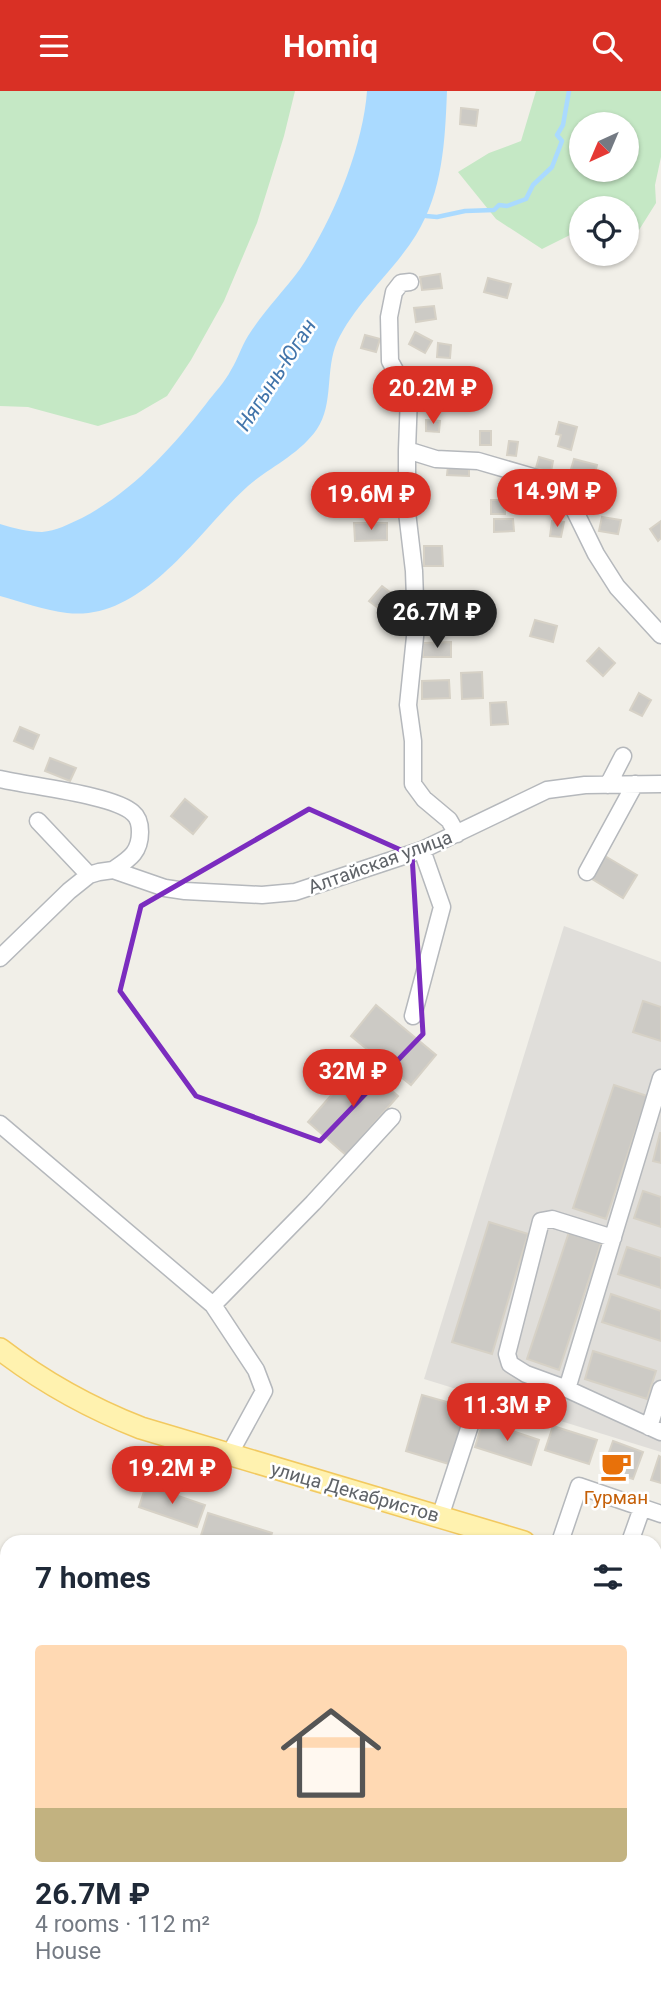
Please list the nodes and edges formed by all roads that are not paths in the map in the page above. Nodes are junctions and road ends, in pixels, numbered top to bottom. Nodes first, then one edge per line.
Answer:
1 (410, 282) dead end
2 (407, 450) junction
3 (517, 473) junction
4 (516, 504) dead end
5 (661, 635) edge
6 (623, 756) dead end
7 (0, 779) edge
8 (635, 784) junction
9 (661, 784) edge
10 (608, 785) junction
11 (38, 821) dead end
12 (457, 834) junction
13 (422, 850) junction
14 (113, 870) junction
15 (587, 872) dead end
16 (89, 875) junction
17 (0, 958) edge
18 (413, 1016) dead end
19 (661, 1078) edge
20 (392, 1117) dead end
21 (0, 1124) edge
22 (612, 1238) junction
23 (213, 1305) junction
24 (0, 1349) edge
25 (567, 1389) junction
26 (661, 1389) edge
27 (476, 1407) dead end
28 (655, 1429) edge
29 (229, 1455) junction
30 (642, 1508) junction
31 (661, 1514) edge
32 (440, 1517) junction
33 (496, 1535) edge
34 (562, 1535) edge
35 (632, 1535) edge

1 - 2 lane
2 - 3 lane
2 - 12 lane
3 - 4 lane
3 - 5 lane
6 - 10 lane
7 - 14 lane
8 - 9 lane, Алтайская улица
8 - 10 lane, Алтайская улица
8 - 15 lane
10 - 12 lane, Алтайская улица
11 - 16 lane
12 - 13 lane, Алтайская улица
13 - 14 lane, Алтайская улица
13 - 18 lane
14 - 16 lane, Алтайская улица
16 - 17 lane, Алтайская улица
19 - 22 lane
20 - 23 lane
21 - 23 lane
22 - 25 lane
22 - 25 lane
23 - 29 lane
24 - 29 main road, улица Декабристов
25 - 28 lane
26 - 28 lane
27 - 32 lane
29 - 32 main road, улица Декабристов
30 - 31 lane
30 - 34 lane
30 - 35 lane
32 - 33 main road, улица Декабристов

